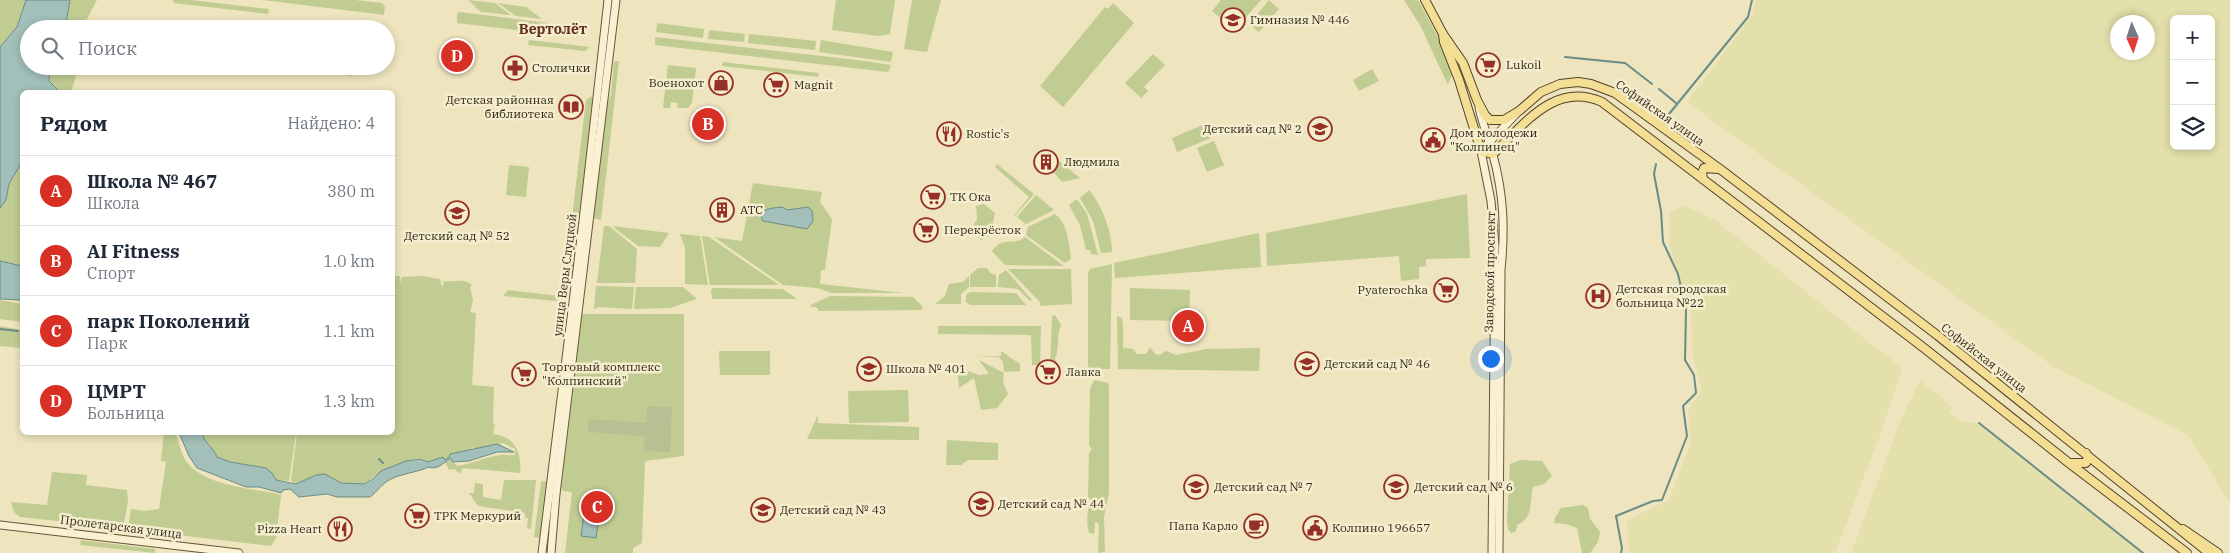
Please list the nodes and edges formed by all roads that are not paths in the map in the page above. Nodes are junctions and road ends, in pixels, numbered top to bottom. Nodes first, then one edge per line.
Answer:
1 (608, 0) edge
2 (616, 0) edge
3 (1425, 0) edge
4 (1443, 34) junction
5 (1477, 100) junction
6 (1519, 111) junction
7 (1489, 143) junction
8 (1481, 151) junction
9 (1493, 154) junction
10 (1720, 169) junction
11 (1703, 179) junction
12 (1497, 388) junction
13 (2086, 454) junction
14 (2070, 463) junction
15 (2168, 521) junction
16 (0, 526) edge
17 (239, 553) edge
18 (542, 553) edge
19 (551, 553) edge
20 (1492, 553) edge
21 (1499, 553) edge
22 (2187, 553) edge
23 (2209, 553) edge
24 (2218, 553) edge

1 - 18 main road, улица Веры Слуцкой
2 - 19 main road, улица Веры Слуцкой
3 - 4 main road, Заводской проспект
4 - 5 main road, Заводской проспект
4 - 8 main road, Заводской проспект
5 - 6 main road
5 - 7 main road, Заводской проспект
6 - 7 main road, Софийская улица
6 - 10 main road, Софийская улица
7 - 8 main road, Софийская улица
7 - 9 main road, Заводской проспект
8 - 9 main road
8 - 12 main road, Заводской проспект
9 - 11 main road, Софийская улица
9 - 12 main road, Заводской проспект
10 - 11 main road
10 - 13 main road, Софийская улица
11 - 14 main road, Софийская улица
12 - 20 main road, Заводской проспект
12 - 21 main road, Заводской проспект
13 - 14 main road
13 - 15 main road, Софийская улица
14 - 22 main road, Софийская улица
15 - 23 main road, Софийская улица
15 - 24 main road
16 - 17 main road, Пролетарская улица

